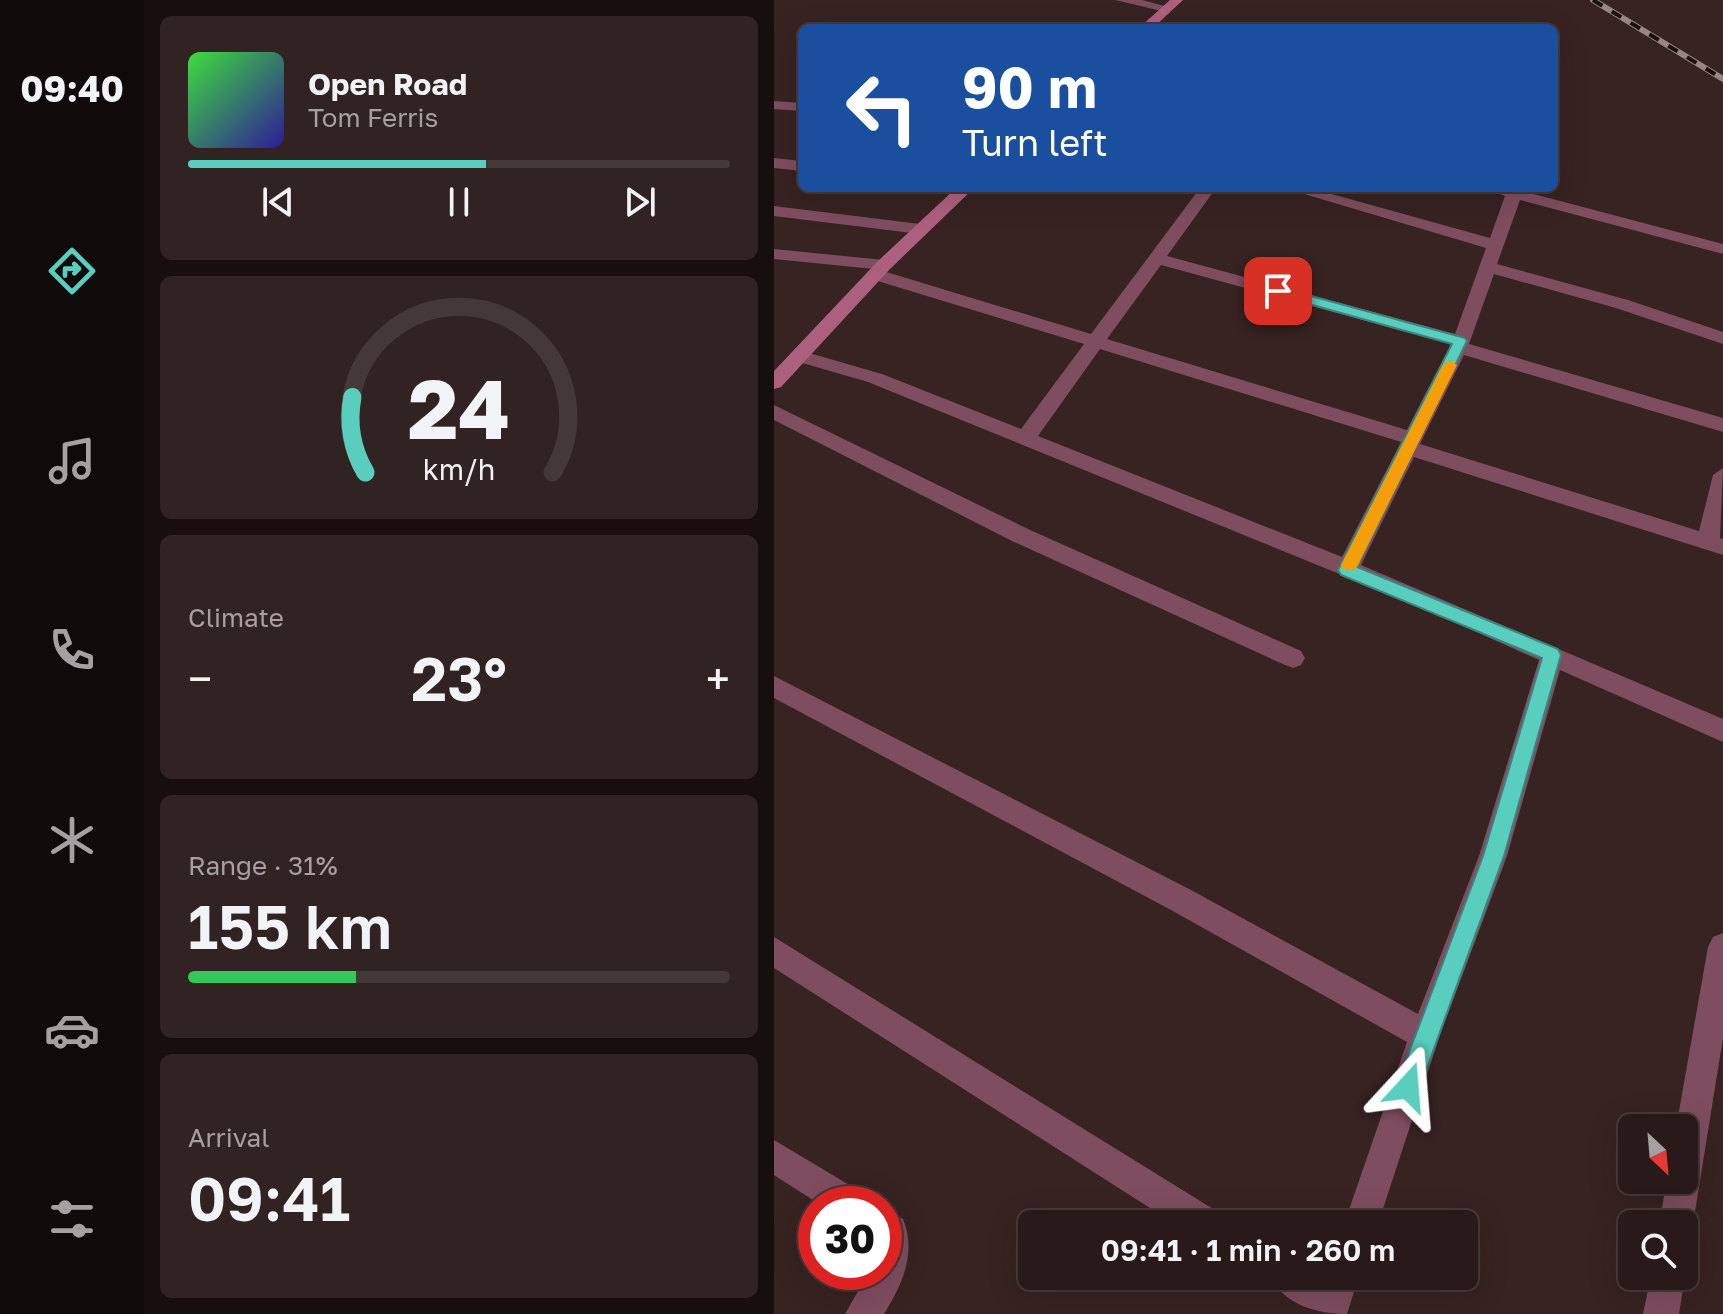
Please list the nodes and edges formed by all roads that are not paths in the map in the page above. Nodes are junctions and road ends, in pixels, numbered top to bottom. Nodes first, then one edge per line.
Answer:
1 (1121, 0) edge
2 (1171, 4) edge
3 (1149, 24) edge
4 (774, 105) edge
5 (798, 107) edge
6 (774, 163) edge
7 (798, 166) edge
8 (962, 192) edge
9 (1205, 192) edge
10 (1306, 192) edge
11 (1507, 192) edge
12 (1514, 194) junction
13 (774, 211) edge
14 (920, 229) junction
15 (1496, 245) junction
16 (1723, 249) edge
17 (774, 254) edge
18 (1156, 258) junction
19 (1488, 267) junction
20 (880, 270) junction
21 (1723, 338) edge
22 (1096, 343) junction
23 (1460, 344) junction
24 (799, 356) junction
25 (774, 383) edge
26 (774, 412) edge
27 (1723, 425) edge
28 (1024, 440) junction
29 (1411, 444) junction
30 (1723, 475) edge
31 (1716, 544) edge
32 (1347, 570) junction
33 (1552, 655) junction
34 (1293, 658) dead end
35 (774, 686) edge
36 (1723, 731) edge
37 (1723, 947) edge
38 (774, 951) edge
39 (1425, 1035) junction
40 (1695, 1114) edge
41 (774, 1156) edge
42 (821, 1186) edge
43 (1184, 1210) edge
44 (1366, 1210) edge
45 (878, 1290) edge
46 (1665, 1290) edge
47 (863, 1314) edge
48 (1661, 1314) edge

1 - 2 street
2 - 3 main road
4 - 5 street
6 - 7 street
8 - 14 main road
9 - 18 street
10 - 15 street
11 - 12 street
12 - 15 street
12 - 16 street
13 - 14 street
14 - 20 main road
15 - 19 street
17 - 20 street
18 - 22 street
18 - 23 street
19 - 21 street
19 - 23 street
20 - 22 street
20 - 24 main road
22 - 28 street
22 - 29 street
23 - 27 street
23 - 29 street
24 - 25 main road
24 - 28 street
26 - 34 street
28 - 32 street
29 - 31 street
29 - 32 street
30 - 31 street
32 - 33 street
33 - 36 street
33 - 39 street
35 - 39 street
37 - 40 street
38 - 43 street
39 - 44 street
41 - 42 street
45 - 47 street
46 - 48 street

